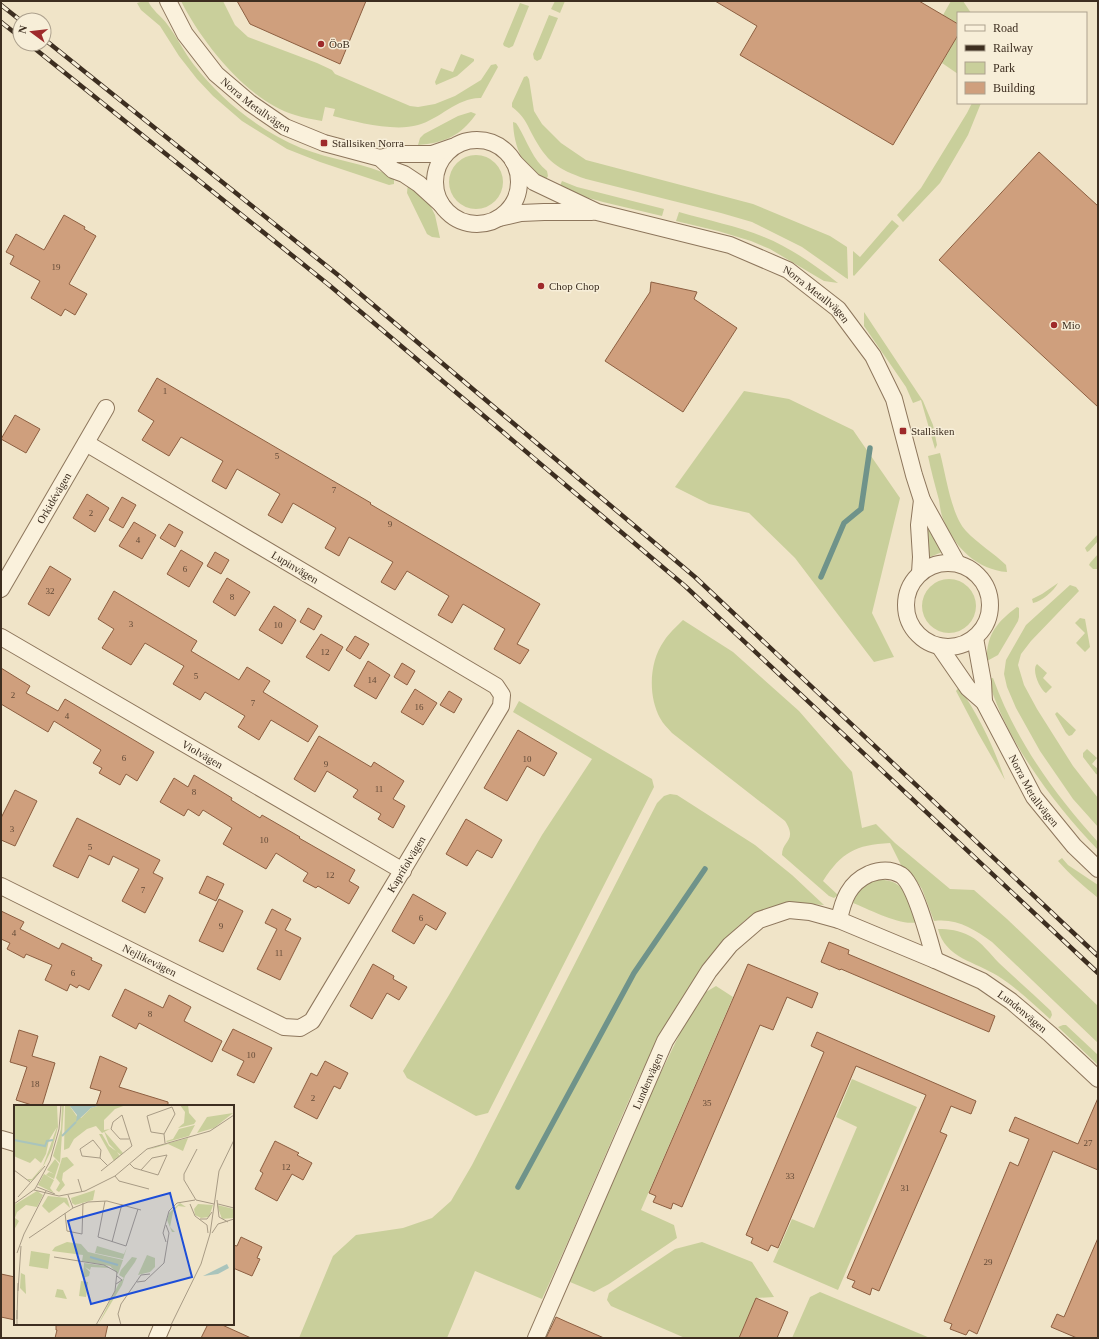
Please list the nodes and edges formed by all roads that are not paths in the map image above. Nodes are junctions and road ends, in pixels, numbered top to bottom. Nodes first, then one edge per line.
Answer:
1 (168, 1) edge
2 (455, 146) junction
3 (380, 158) junction
4 (513, 160) junction
5 (441, 204) junction
6 (597, 212) junction
7 (498, 219) junction
8 (106, 408) dead end
9 (86, 442) junction
10 (922, 500) junction
11 (957, 563) junction
12 (920, 573) junction
13 (1, 589) edge
14 (1, 637) edge
15 (975, 638) junction
16 (940, 646) junction
17 (502, 695) joint
18 (984, 702) junction
19 (1098, 869) edge
20 (403, 871) junction
21 (1, 886) edge
22 (839, 920) junction
23 (935, 960) junction
24 (300, 1028) joint
25 (1098, 1079) edge
26 (1, 1139) edge
27 (14, 1143) edge
28 (163, 1325) edge
29 (157, 1338) edge
30 (536, 1338) edge

1 - 3 street, Norra Metallvägen
2 - 3 street, Norra Metallvägen
2 - 4 street
2 - 5 street
3 - 5 street, Norra Metallvägen
4 - 6 street, Norra Metallvägen
4 - 7 street
5 - 7 street
6 - 7 street, Norra Metallvägen
6 - 10 street, Norra Metallvägen
8 - 9 street, Orkidévägen
9 - 13 street, Orkidévägen
9 - 17 street, Lupinvägen
10 - 11 street, Norra Metallvägen
10 - 12 street, Norra Metallvägen
11 - 12 street
11 - 15 street
12 - 16 street, Norra Metallvägen
14 - 20 street, Violvägen
15 - 16 street, Norra Metallvägen
15 - 18 street, Norra Metallvägen
16 - 18 street, Norra Metallvägen
17 - 20 street, Kaprifolvägen
18 - 19 street, Norra Metallvägen
20 - 24 street, Kaprifolvägen
21 - 24 street, Nejlikevägen
22 - 23 street, Lundenvägen
22 - 23 street
22 - 30 street, Lundenvägen
23 - 25 street, Lundenvägen
26 - 27 street
28 - 29 street

